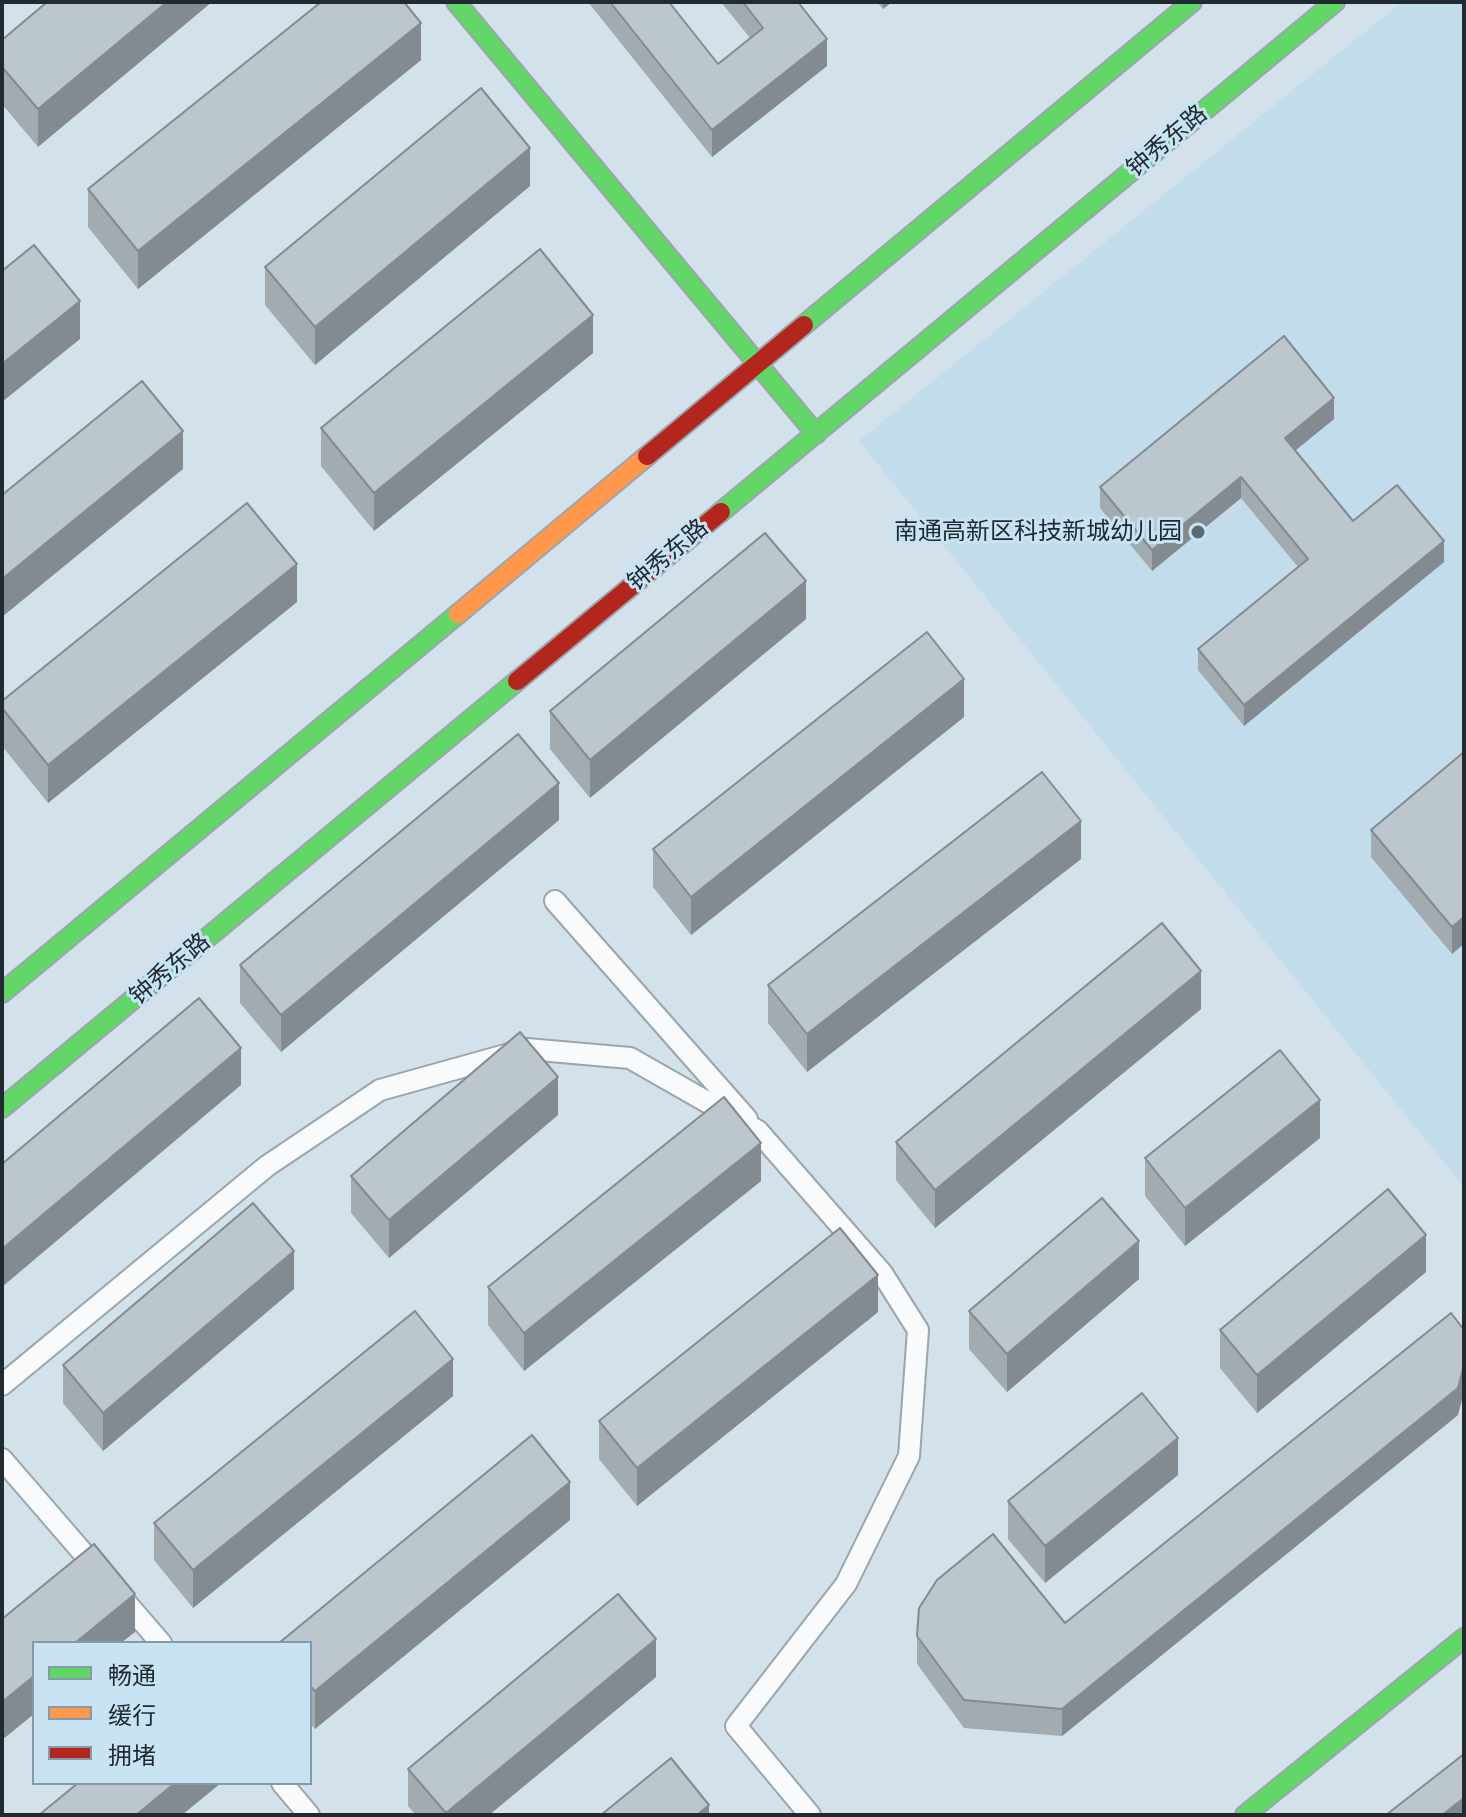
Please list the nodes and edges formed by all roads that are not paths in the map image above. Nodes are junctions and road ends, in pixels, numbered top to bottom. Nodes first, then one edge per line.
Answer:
1 (456, 2) edge
2 (1192, 2) edge
3 (1335, 2) edge
4 (756, 363) junction
5 (816, 434) junction
6 (555, 901) dead end
7 (2, 993) edge
8 (2, 1108) edge
9 (758, 1131) junction
10 (2, 1385) edge
11 (2, 1459) edge
12 (1464, 1638) edge
13 (159, 1641) edge
14 (284, 1785) edge
15 (309, 1815) edge
16 (810, 1815) edge
17 (1245, 1815) edge

1 - 4 main road
2 - 4 main road
3 - 5 main road, 钟秀东路
4 - 5 main road
4 - 7 main road
5 - 8 main road, 钟秀东路
6 - 9 lane
9 - 10 lane
9 - 16 lane
11 - 13 lane
12 - 17 main road
14 - 15 lane

